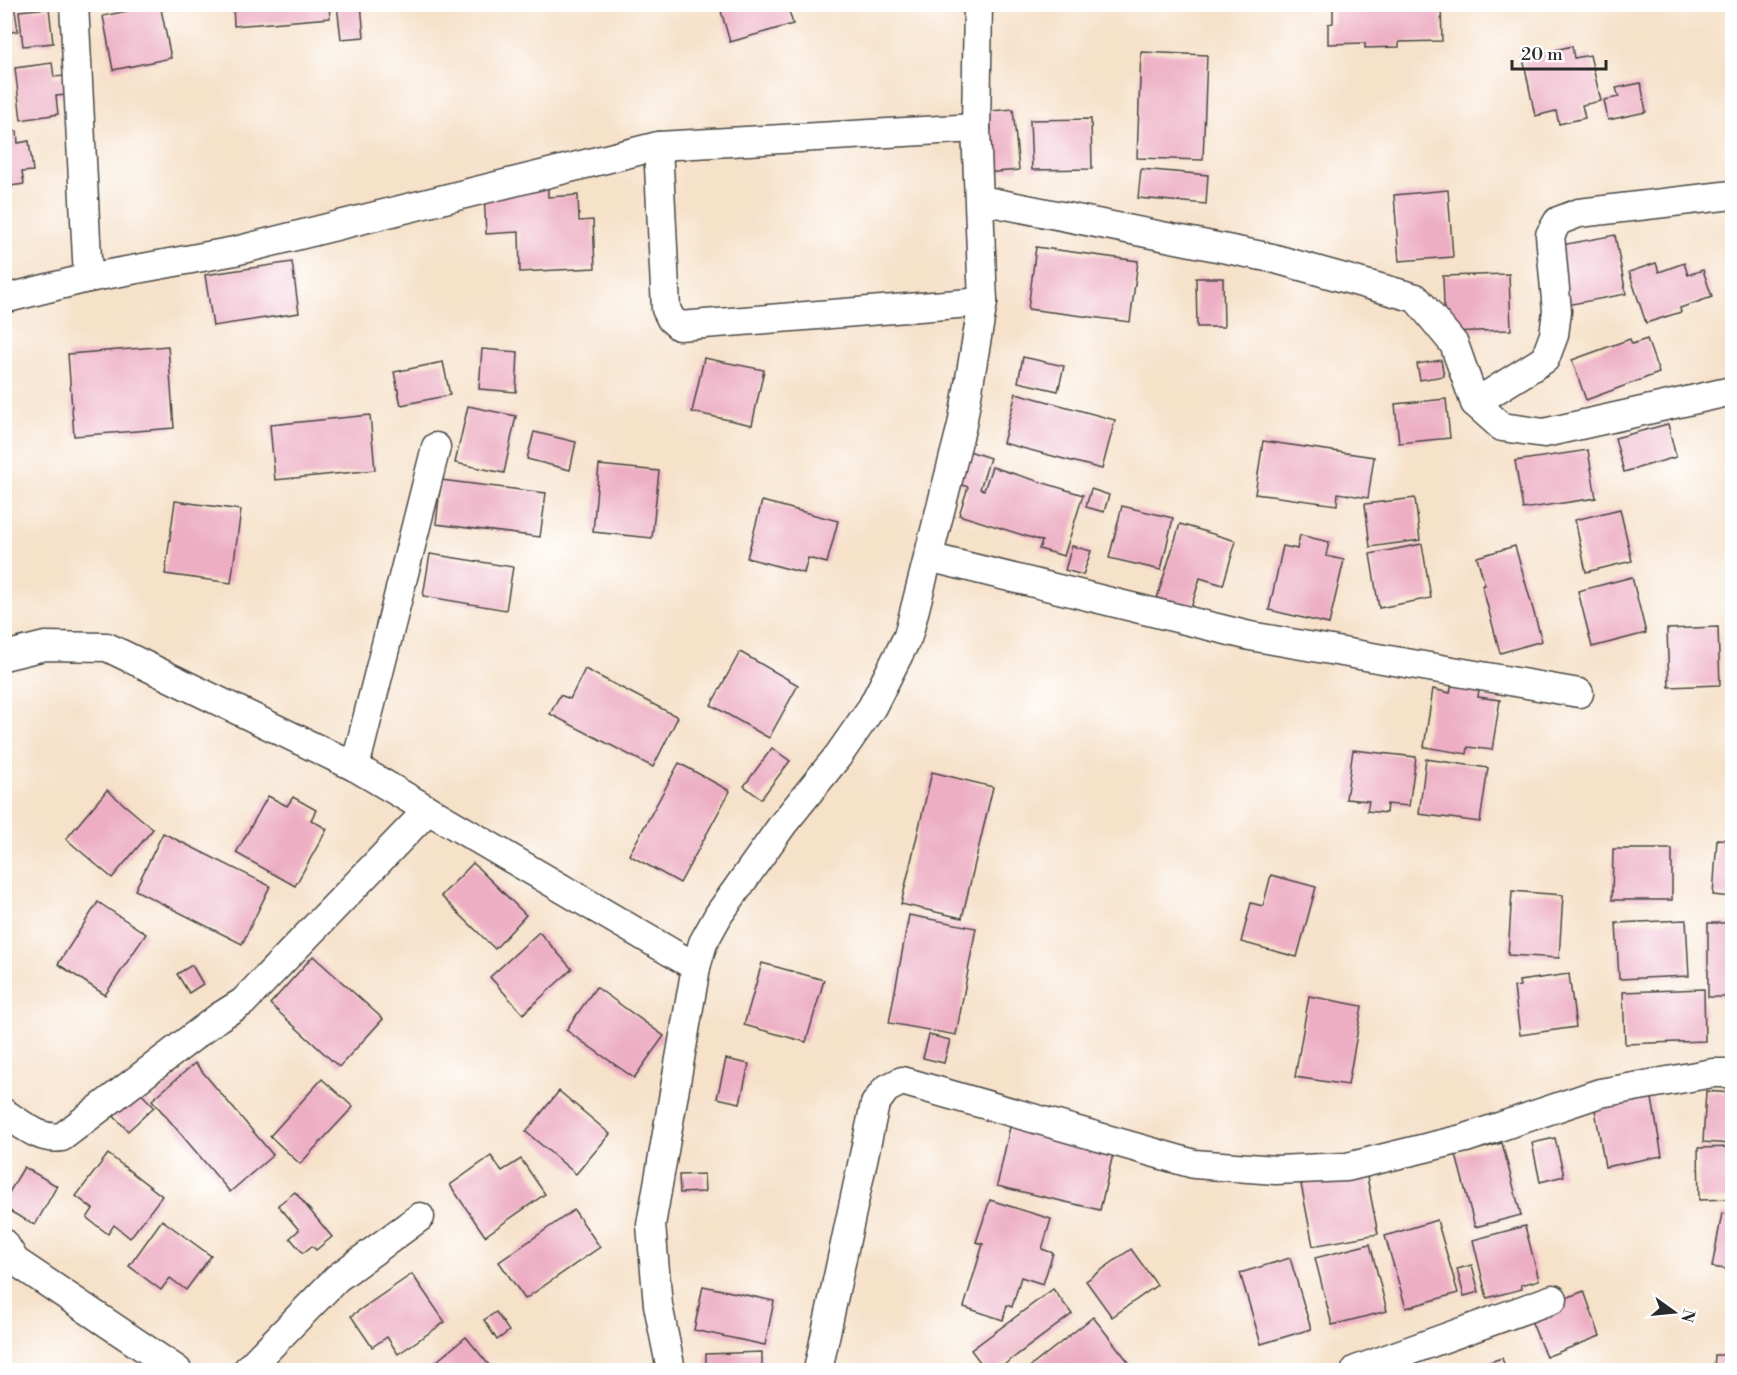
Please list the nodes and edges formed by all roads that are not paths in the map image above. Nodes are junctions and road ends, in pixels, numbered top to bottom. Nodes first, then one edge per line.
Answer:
1 (74, 4) edge
2 (978, 4) edge
3 (976, 128) junction
4 (657, 146) junction
5 (1732, 195) edge
6 (981, 200) junction
7 (88, 278) junction
8 (4, 299) edge
9 (983, 302) junction
10 (1732, 392) edge
11 (1475, 403) junction
12 (436, 447) dead end
13 (928, 557) junction
14 (4, 656) edge
15 (1579, 693) dead end
16 (355, 767) junction
17 (429, 810) junction
18 (696, 967) junction
19 (1732, 1073) edge
20 (4, 1113) edge
21 (420, 1217) dead end
22 (4, 1243) edge
23 (1553, 1299) dead end
24 (177, 1371) edge
25 (247, 1371) edge
26 (672, 1371) edge
27 (818, 1371) edge
28 (1356, 1371) edge

1 - 7 street
2 - 3 street
3 - 4 street
3 - 6 street
4 - 7 street
4 - 9 street
5 - 11 street
6 - 9 street
6 - 11 street
7 - 8 street
9 - 13 street
10 - 11 street
12 - 16 street
13 - 15 street
13 - 18 street
14 - 16 street
16 - 17 street
17 - 18 street
17 - 20 street
18 - 26 street
19 - 27 street
21 - 25 street
22 - 24 street
23 - 28 street

